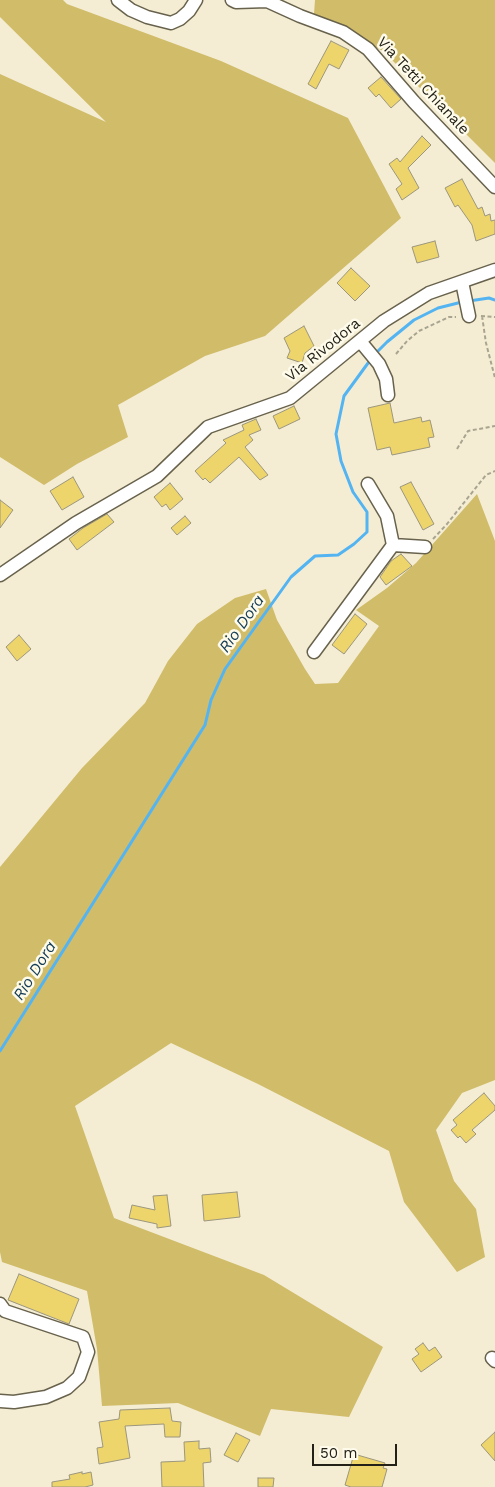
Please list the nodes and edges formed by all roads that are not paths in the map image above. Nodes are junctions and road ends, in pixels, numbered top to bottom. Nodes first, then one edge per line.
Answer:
1 (118, 0) edge
2 (196, 0) edge
3 (232, 0) edge
4 (495, 187) edge
5 (495, 270) edge
6 (462, 282) junction
7 (470, 309) road end
8 (360, 341) junction
9 (388, 395) dead end
10 (368, 484) dead end
11 (393, 546) junction
12 (425, 547) road end
13 (0, 575) edge
14 (314, 652) dead end
15 (0, 1304) edge
16 (0, 1401) edge

1 - 2 street
3 - 4 street, Via Tetti Chianale
5 - 6 street, Via Rivodora
6 - 7 street
6 - 8 street, Via Rivodora
8 - 9 street
8 - 13 street, Via Rivodora
10 - 11 street
11 - 12 street
11 - 14 street
15 - 16 street

